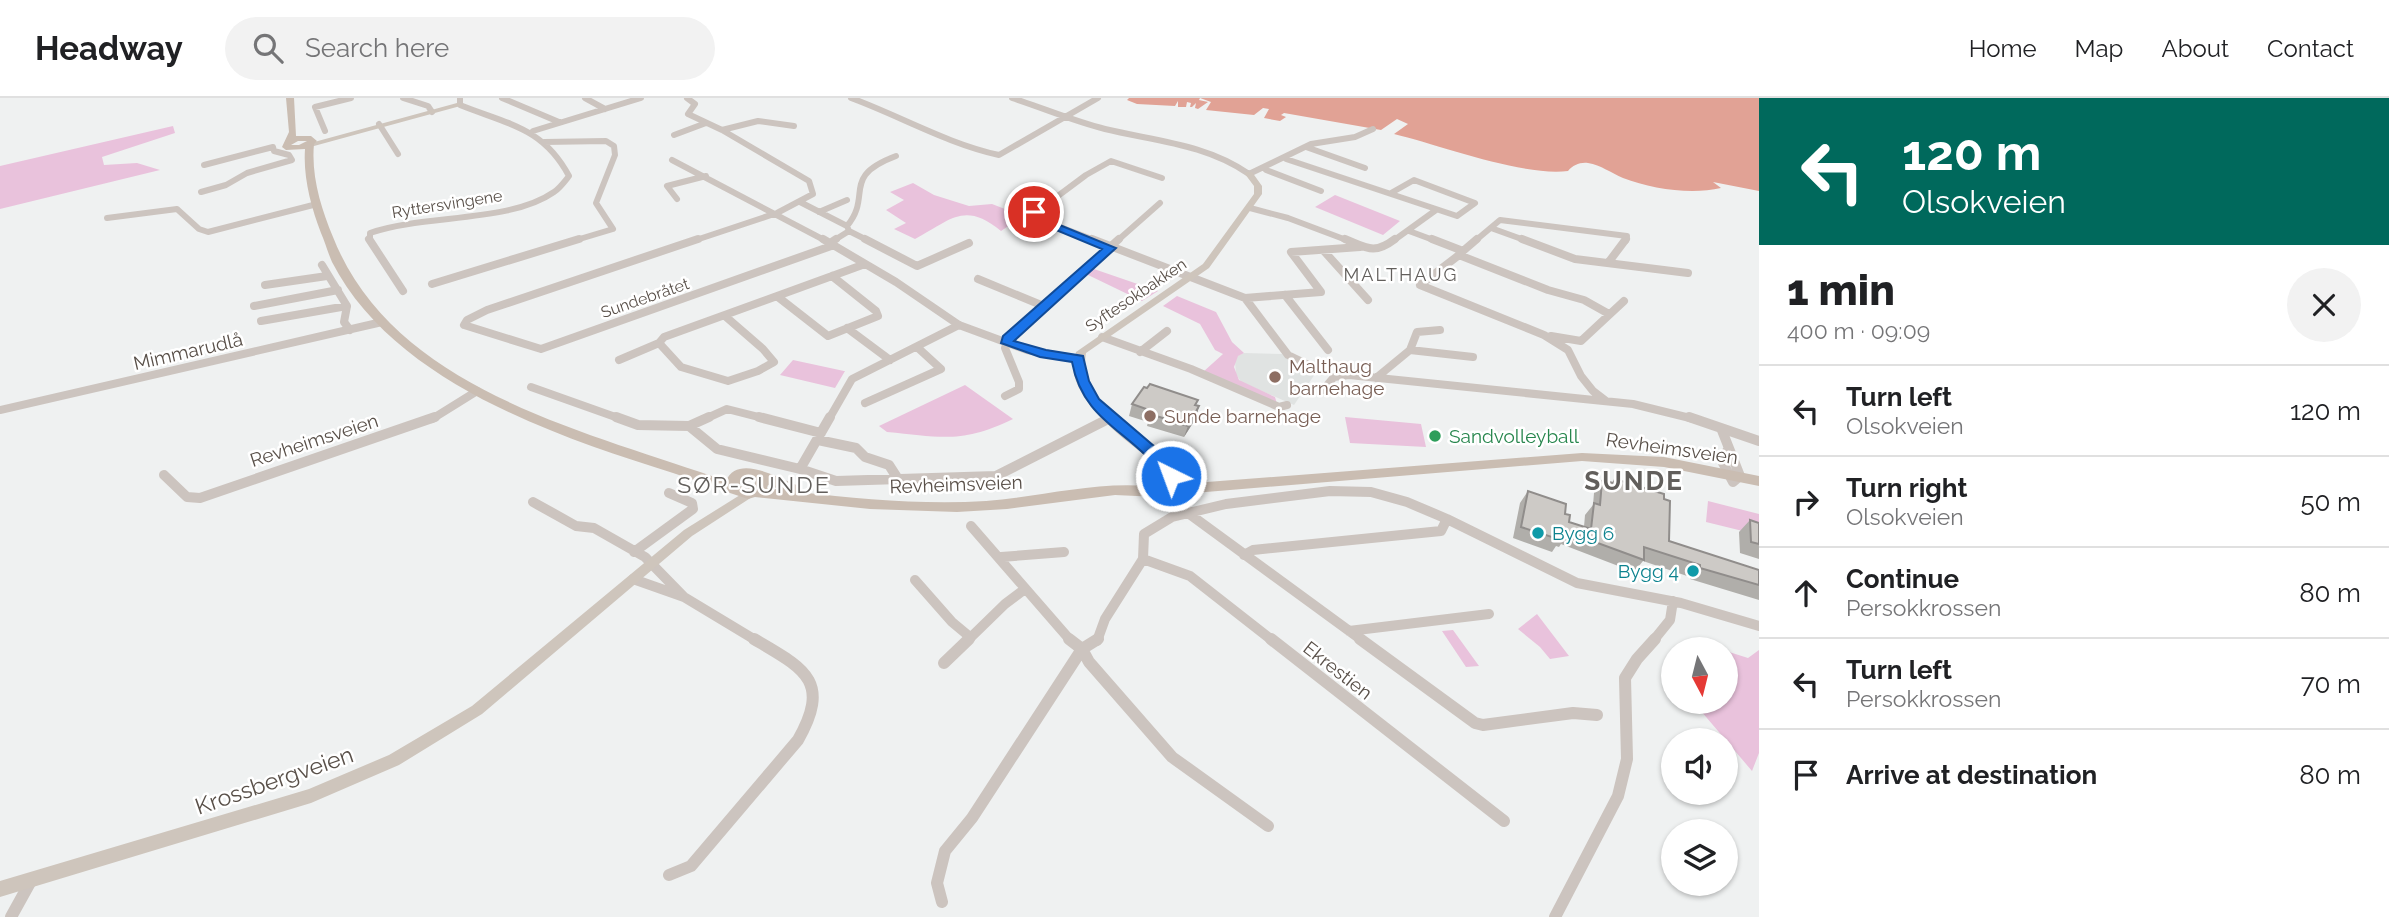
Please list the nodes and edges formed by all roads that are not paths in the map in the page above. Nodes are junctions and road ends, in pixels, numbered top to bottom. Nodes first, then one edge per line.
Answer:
1 (290, 98) edge
2 (351, 98) edge
3 (403, 98) edge
4 (502, 98) edge
5 (585, 98) edge
6 (641, 98) edge
7 (687, 98) edge
8 (851, 98) edge
9 (1012, 98) edge
10 (1098, 99) edge
11 (460, 102) edge
12 (605, 108) junction
13 (432, 112) junction
14 (1068, 116) junction
15 (560, 122) junction
16 (706, 123) junction
17 (379, 124) junction
18 (794, 126) dead end
19 (1373, 129) dead end
20 (722, 130) junction
21 (325, 131) dead end
22 (533, 131) junction
23 (343, 134) joint
24 (674, 135) dead end
25 (308, 141) junction
26 (544, 142) junction
27 (290, 145) junction
28 (273, 147) junction
29 (1306, 148) junction
30 (398, 154) dead end
31 (896, 156) dead end
32 (1286, 159) junction
33 (672, 160) dead end
34 (205, 165) dead end
35 (1365, 168) dead end
36 (1266, 170) junction
37 (1249, 174) junction
38 (706, 176) junction
39 (1163, 178) dead end
40 (1321, 191) dead end
41 (201, 192) dead end
42 (1391, 193) junction
43 (847, 200) dead end
44 (668, 201) dead end
45 (316, 202) junction
46 (800, 202) junction
47 (1160, 204) dead end
48 (1250, 208) junction
49 (1436, 210) junction
50 (819, 212) junction
51 (777, 213) junction
52 (107, 218) dead end
53 (848, 228) junction
54 (1491, 228) junction
55 (1409, 231) junction
56 (969, 243) dead end
57 (832, 244) junction
58 (1362, 247) junction
59 (1110, 248) junction
60 (1324, 250) junction
61 (1608, 263) junction
62 (865, 264) junction
63 (322, 265) dead end
64 (1688, 274) dead end
65 (327, 276) junction
66 (832, 276) junction
67 (1193, 277) junction
68 (978, 279) dead end
69 (432, 284) dead end
70 (265, 285) dead end
71 (397, 288) dead end
72 (338, 290) junction
73 (1286, 295) junction
74 (778, 297) junction
75 (1245, 298) junction
76 (1368, 300) dead end
77 (1623, 301) dead end
78 (254, 306) dead end
79 (347, 306) junction
80 (1046, 307) junction
81 (1609, 314) junction
82 (725, 316) junction
83 (261, 321) dead end
84 (382, 321) junction
85 (959, 325) junction
86 (847, 328) junction
87 (351, 330) junction
88 (1440, 330) dead end
89 (1167, 331) dead end
90 (1544, 335) junction
91 (1102, 337) junction
92 (659, 343) junction
93 (1008, 343) junction
94 (917, 347) junction
95 (1410, 350) junction
96 (1328, 351) dead end
97 (1140, 352) junction
98 (1473, 357) dead end
99 (1078, 359) junction
100 (619, 360) dead end
101 (890, 360) junction
102 (1321, 371) dead end
103 (1376, 378) junction
104 (1029, 379) dead end
105 (1019, 382) junction
106 (531, 387) dead end
107 (1323, 390) dead end
108 (477, 391) junction
109 (1005, 396) dead end
110 (1607, 401) junction
111 (864, 403) dead end
112 (1287, 405) dead end
113 (0, 410) edge
114 (1110, 418) junction
115 (689, 426) junction
116 (1721, 428) junction
117 (819, 436) junction
118 (1759, 441) edge
119 (1727, 451) junction
120 (1152, 454) junction
121 (800, 468) junction
122 (682, 469) junction
123 (739, 474) junction
124 (164, 475) dead end
125 (1733, 477) junction
126 (763, 478) junction
127 (898, 479) junction
128 (1759, 481) edge
129 (1176, 484) junction
130 (1156, 486) junction
131 (1759, 488) edge
132 (732, 489) junction
133 (669, 493) dead end
134 (752, 493) junction
135 (533, 502) dead end
136 (1188, 513) junction
137 (711, 517) junction
138 (1447, 519) junction
139 (971, 526) dead end
140 (634, 552) junction
141 (1064, 552) dead end
142 (1244, 555) junction
143 (1001, 557) junction
144 (1143, 559) junction
145 (652, 562) junction
146 (633, 579) junction
147 (915, 580) dead end
148 (1025, 589) junction
149 (684, 597) junction
150 (1673, 601) junction
151 (1489, 614) dead end
152 (1759, 626) edge
153 (1349, 631) junction
154 (970, 637) junction
155 (1082, 649) junction
156 (944, 663) dead end
157 (1597, 715) dead end
158 (1504, 821) dead end
159 (1268, 826) dead end
160 (669, 876) dead end
161 (32, 879) junction
162 (0, 889) edge
163 (942, 902) dead end
164 (11, 917) edge
165 (1555, 917) edge

1 - 25 main road
1 - 27 main road
2 - 21 street
3 - 13 street
4 - 15 street
5 - 12 street
6 - 12 street
7 - 16 street
8 - 14 street
9 - 14 street
10 - 14 street
11 - 13 street
11 - 22 street, Ryttersvingene
12 - 15 street
13 - 17 street
14 - 37 street
15 - 22 street
16 - 20 street
16 - 24 street
17 - 23 street
17 - 30 street
18 - 20 street
19 - 29 street
20 - 46 street
22 - 26 street, Ryttersvingene
23 - 25 street
25 - 27 main road
25 - 45 main road
26 - 69 street
26 - 71 street, Ryttersvingene
27 - 28 street
27 - 45 main road
28 - 34 street
28 - 41 street
29 - 32 street
29 - 35 street
31 - 53 street
32 - 36 street
32 - 42 street
33 - 38 street
36 - 37 street
36 - 40 street
37 - 48 street
38 - 44 street
38 - 51 street
39 - 59 street
42 - 49 street
42 - 49 street
43 - 50 street
45 - 52 street
45 - 84 main road
46 - 50 street
46 - 51 street
47 - 59 street
48 - 58 street
48 - 67 street, Syftesokbakken
49 - 55 street
50 - 53 street
51 - 57 street
51 - 57 street, Sundebråtet
53 - 56 street
53 - 57 street, Sundebråtet
54 - 55 street
54 - 61 street
54 - 61 street
55 - 58 street
57 - 62 street
58 - 60 street
59 - 67 street
59 - 80 street
60 - 73 street
60 - 76 street
61 - 64 street
62 - 66 street
62 - 85 street
63 - 65 street
65 - 70 street
65 - 72 street
66 - 74 street
66 - 86 street
67 - 75 street
67 - 91 street, Syftesokbakken
68 - 80 street
72 - 78 street
72 - 79 street
73 - 75 street
73 - 96 street
74 - 82 street
74 - 86 street
75 - 102 street
77 - 81 street
79 - 83 street
79 - 87 street
80 - 93 street
81 - 90 street
81 - 90 street
82 - 92 street
82 - 92 street
84 - 87 street, Mimmarudlå
84 - 108 main road
85 - 93 street
85 - 94 street
86 - 101 street
87 - 113 street, Mimmarudlå
88 - 95 street
89 - 97 street
90 - 110 street
91 - 97 street
91 - 99 street, Syftesokbakken
92 - 100 street
93 - 99 street
93 - 105 street
94 - 101 street
94 - 111 street
95 - 98 street
95 - 103 street
97 - 112 street
99 - 114 street, Syftesokbakken
101 - 117 street
103 - 107 street
103 - 110 street
104 - 105 street
105 - 109 street
106 - 115 street
108 - 122 main road
108 - 124 street, Revheimsveien
110 - 116 street
114 - 120 street, Syftesokbakken
114 - 127 street
115 - 117 street
115 - 121 street
116 - 118 street
116 - 119 street
117 - 121 street
117 - 127 street
119 - 125 street
119 - 125 street
120 - 129 street, Syftesokbakken
120 - 130 street
121 - 127 street
122 - 123 main road
122 - 132 main road
123 - 126 main road, Revheimsveien
123 - 132 main road
125 - 128 main road, Revheimsveien
125 - 129 main road, Revheimsveien
125 - 131 main road, Revheimsveien
126 - 130 main road, Revheimsveien
126 - 134 main road
129 - 130 main road, Revheimsveien
129 - 136 street
130 - 134 main road, Revheimsveien
130 - 136 street, Ekrestien
132 - 134 main road, Revheimsveien
132 - 137 street, Krossbergveien
133 - 140 street
134 - 137 street, Krossbergveien
135 - 140 street
136 - 138 street
136 - 142 street, Ekrestien
136 - 144 street
137 - 145 street, Krossbergveien
138 - 142 street
138 - 150 street
139 - 143 street
140 - 145 street
141 - 143 street
142 - 153 street, Ekrestien
143 - 148 street
144 - 155 street
144 - 158 street, Ekrestien
145 - 146 street, Krossbergveien
145 - 149 street
146 - 149 street
146 - 161 street, Krossbergveien
147 - 154 street
148 - 154 street
148 - 155 street
149 - 160 street
150 - 152 street
150 - 165 street
151 - 153 street
153 - 157 street, Ekrestien
154 - 156 street
155 - 159 street
155 - 163 street
161 - 162 street, Krossbergveien
161 - 164 street

